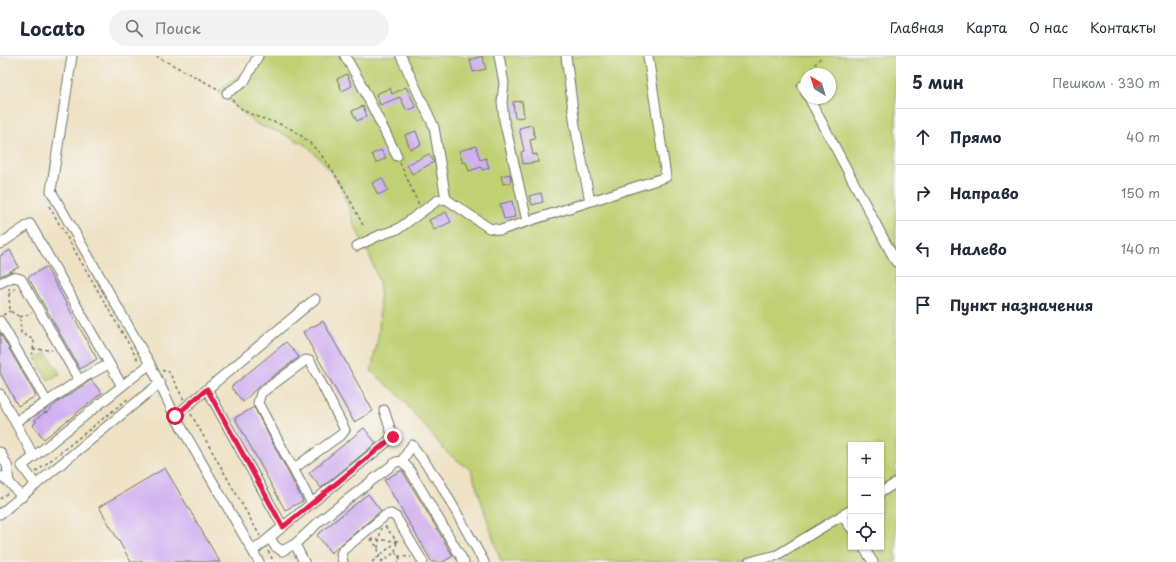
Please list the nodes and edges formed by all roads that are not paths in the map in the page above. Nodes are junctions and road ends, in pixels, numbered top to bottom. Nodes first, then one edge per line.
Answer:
1 (72, 56) edge
2 (258, 56) edge
3 (345, 56) edge
4 (401, 56) edge
5 (499, 56) edge
6 (566, 56) edge
7 (648, 56) edge
8 (227, 93) road end
9 (811, 104) edge
10 (396, 156) road end
11 (446, 199) junction
12 (590, 201) junction
13 (527, 221) junction
14 (0, 244) edge
15 (357, 246) dead end
16 (896, 262) edge
17 (0, 283) edge
18 (315, 299) dead end
19 (0, 321) edge
20 (109, 364) junction
21 (146, 367) junction
22 (158, 379) junction
23 (79, 380) junction
24 (122, 386) junction
25 (207, 389) junction
26 (0, 394) edge
27 (47, 402) junction
28 (384, 410) dead end
29 (175, 416) junction
30 (15, 422) junction
31 (0, 452) edge
32 (34, 457) junction
33 (402, 461) junction
34 (293, 469) junction
35 (0, 476) edge
36 (896, 483) edge
37 (12, 485) junction
38 (36, 485) junction
39 (884, 490) edge
40 (22, 496) junction
41 (311, 502) junction
42 (848, 512) edge
43 (0, 514) edge
44 (842, 515) junction
45 (848, 524) edge
46 (283, 527) junction
47 (267, 541) junction
48 (295, 544) junction
49 (865, 550) edge
50 (253, 551) junction
51 (421, 560) edge
52 (766, 560) edge
53 (259, 562) edge
54 (304, 562) edge
55 (343, 562) edge
56 (464, 562) edge
57 (484, 562) edge
58 (749, 562) edge
59 (873, 562) edge

1 - 21 street
2 - 8 street
3 - 10 street
4 - 11 street
5 - 13 street
6 - 12 street
7 - 12 street
9 - 16 street
11 - 13 street
11 - 15 street
12 - 13 street
14 - 20 street
17 - 23 street
18 - 25 street
19 - 27 street
20 - 23 street
20 - 24 street
21 - 22 street
21 - 24 street
22 - 29 street
22 - 38 street
23 - 27 street
24 - 32 street
25 - 29 street
25 - 46 street
26 - 30 street
27 - 30 street
28 - 41 street
29 - 50 street
30 - 32 street
31 - 37 street
32 - 38 street
33 - 48 street
33 - 56 street
33 - 57 street
34 - 34 street
34 - 41 street
35 - 37 street
36 - 39 street
37 - 40 street
38 - 40 street
40 - 43 street
41 - 46 street
42 - 44 street
44 - 45 street
44 - 52 street
46 - 47 street
47 - 48 street
47 - 50 street
48 - 54 street
49 - 59 street
50 - 53 street
51 - 55 street
52 - 58 street

